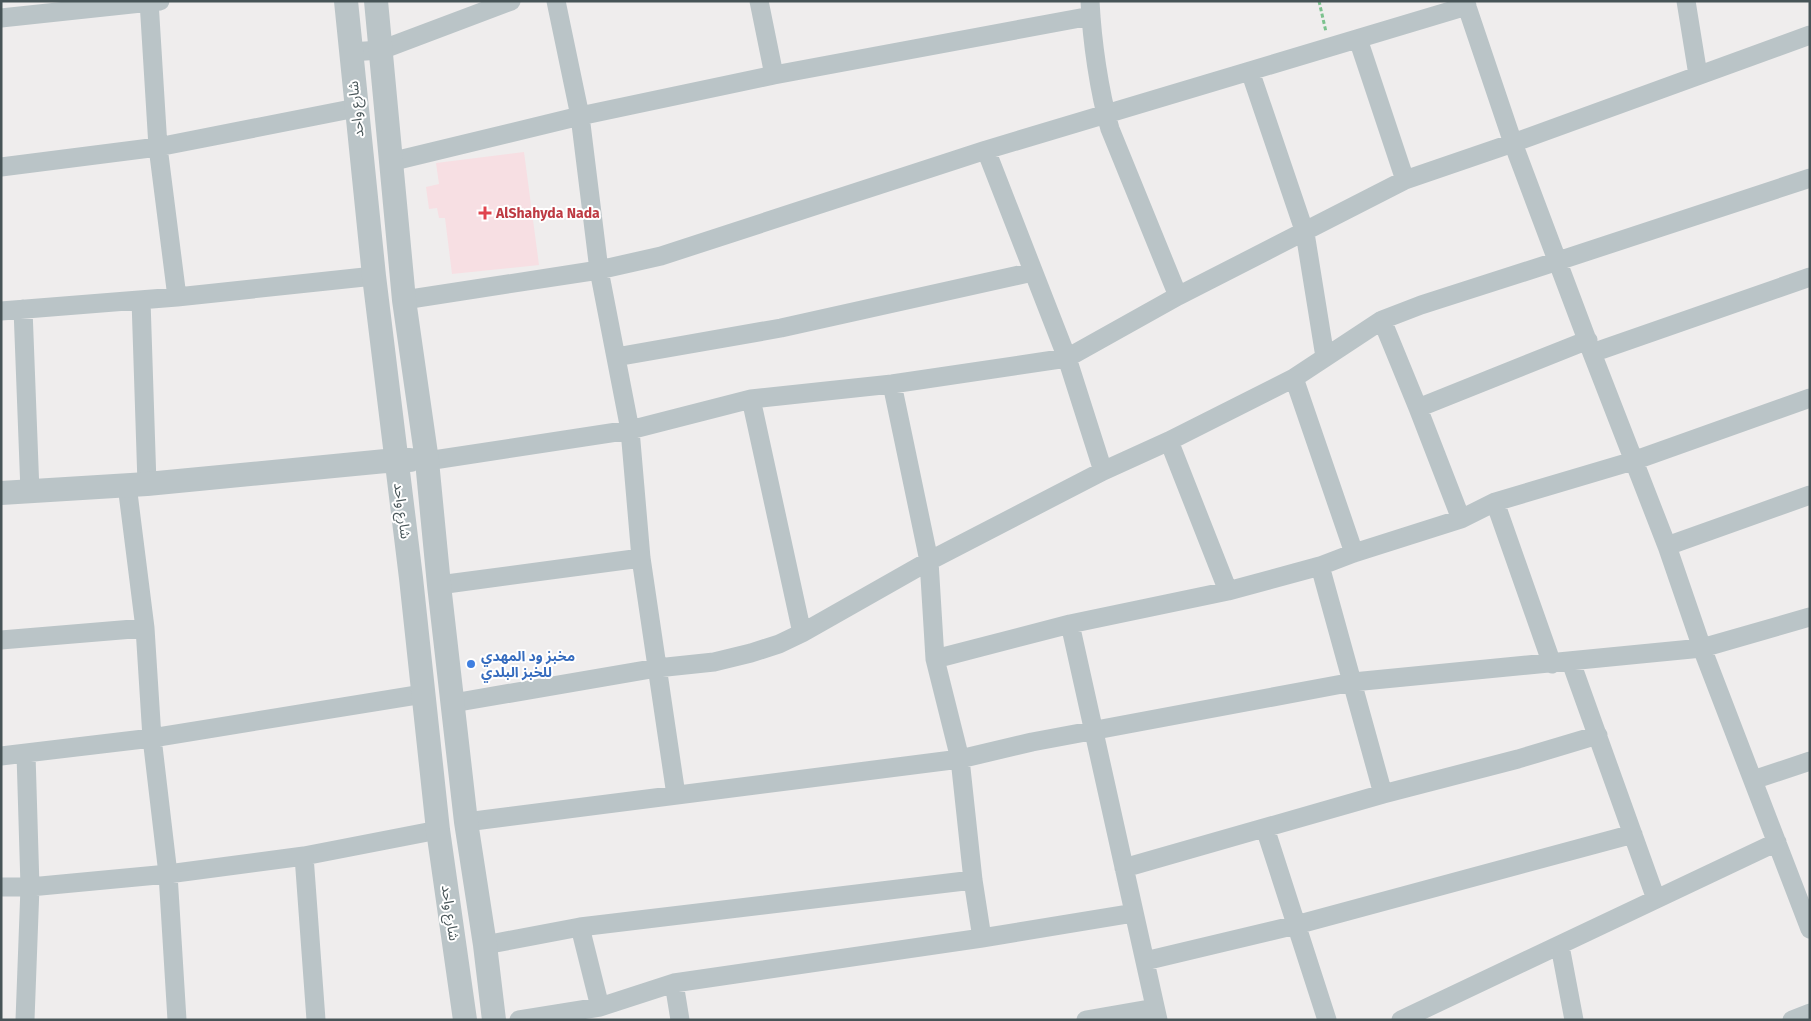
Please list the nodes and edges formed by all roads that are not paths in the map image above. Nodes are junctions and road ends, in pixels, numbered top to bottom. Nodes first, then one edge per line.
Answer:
1 (346, 1) edge
2 (376, 1) edge
3 (511, 1) edge
4 (556, 1) edge
5 (759, 1) edge
6 (1686, 1) edge
7 (153, 2) edge
8 (1466, 4) edge
9 (1090, 8) edge
10 (1, 18) edge
11 (1810, 35) edge
12 (1358, 39) junction
13 (381, 50) junction
14 (350, 52) junction
15 (1250, 71) junction
16 (774, 75) junction
17 (1698, 75) junction
18 (356, 108) junction
19 (1106, 114) junction
20 (580, 116) junction
21 (1513, 143) junction
22 (158, 147) junction
23 (986, 150) junction
24 (390, 162) junction
25 (1, 167) edge
26 (1810, 178) edge
27 (1405, 180) junction
28 (1305, 232) junction
29 (1558, 262) junction
30 (599, 270) junction
31 (1033, 272) junction
32 (374, 276) junction
33 (1810, 277) edge
34 (1178, 296) junction
35 (177, 297) junction
36 (141, 300) junction
37 (404, 300) junction
38 (23, 309) junction
39 (1, 311) edge
40 (1382, 320) junction
41 (1590, 346) junction
42 (616, 357) junction
43 (1325, 357) junction
44 (1067, 358) junction
45 (1294, 378) junction
46 (892, 384) junction
47 (1810, 398) edge
48 (751, 399) junction
49 (1418, 408) junction
50 (630, 430) junction
51 (1169, 441) junction
52 (396, 460) junction
53 (427, 461) junction
54 (1633, 461) junction
55 (1103, 472) junction
56 (137, 485) junction
57 (30, 492) junction
58 (1, 493) edge
59 (1810, 495) edge
60 (1495, 502) junction
61 (1461, 518) junction
62 (1667, 546) junction
63 (1354, 553) junction
64 (641, 558) junction
65 (929, 561) junction
66 (1320, 566) junction
67 (439, 585) junction
68 (1228, 591) junction
69 (1810, 617) edge
70 (1070, 624) junction
71 (145, 628) junction
72 (802, 633) junction
73 (1, 640) edge
74 (1702, 648) junction
75 (935, 659) junction
76 (1571, 662) junction
77 (1552, 664) junction
78 (657, 668) junction
79 (1353, 682) junction
80 (423, 694) junction
81 (453, 704) junction
82 (1094, 731) junction
83 (1598, 735) junction
84 (152, 738) junction
85 (26, 754) junction
86 (1, 756) edge
87 (960, 758) junction
88 (1810, 761) edge
89 (1753, 780) junction
90 (1383, 794) junction
91 (676, 795) junction
92 (466, 822) junction
93 (1265, 828) junction
94 (438, 830) junction
95 (1633, 834) junction
96 (1777, 842) junction
97 (304, 856) junction
98 (1124, 868) junction
99 (168, 874) junction
100 (973, 880) junction
101 (1801, 881) edge
102 (30, 886) junction
103 (1, 888) edge
104 (1656, 899) junction
105 (1134, 913) junction
106 (1296, 925) junction
107 (580, 927) junction
108 (1810, 929) edge
109 (982, 938) junction
110 (485, 945) junction
111 (1560, 946) junction
112 (1145, 961) junction
113 (674, 983) junction
114 (600, 1007) junction
115 (1810, 1013) edge
116 (1157, 1014) edge
117 (25, 1020) edge
118 (177, 1020) edge
119 (316, 1020) edge
120 (465, 1020) edge
121 (494, 1020) edge
122 (520, 1020) edge
123 (680, 1020) edge
124 (1086, 1020) edge
125 (1327, 1020) edge
126 (1401, 1020) edge
127 (1574, 1020) edge
128 (1792, 1020) edge

1 - 14 street, شارع واحد
2 - 13 street
3 - 13 street
4 - 20 street
5 - 16 street
6 - 17 street
7 - 10 street
7 - 22 street
8 - 12 street
8 - 21 street
9 - 16 street
9 - 19 street
11 - 17 street
12 - 15 street
12 - 27 street
13 - 14 street
13 - 24 street
14 - 18 street, شارع واحد
15 - 19 street
15 - 28 street
16 - 20 street
17 - 21 street
18 - 22 street
18 - 32 street, شارع واحد
19 - 23 street
19 - 34 street
20 - 24 street
20 - 30 street
21 - 27 street
21 - 29 street
22 - 25 street
22 - 35 street
23 - 30 street
23 - 31 street
24 - 37 street
26 - 29 street
27 - 28 street
28 - 34 street
28 - 43 street
29 - 40 street
29 - 41 street
30 - 37 street
30 - 42 street
31 - 42 street
31 - 44 street
32 - 35 street
32 - 52 street, شارع واحد
33 - 41 street
34 - 44 street
35 - 36 street
36 - 38 street
36 - 56 street
37 - 53 street
38 - 39 street
38 - 57 street
40 - 43 street
40 - 49 street
41 - 49 street
41 - 54 street
42 - 50 street
43 - 45 street
44 - 46 street
44 - 55 street
45 - 51 street
45 - 63 street
46 - 48 street
46 - 65 street
47 - 54 street
48 - 50 street
48 - 72 street
49 - 61 street
50 - 53 street
50 - 64 street
51 - 55 street
51 - 68 street
52 - 53 street
52 - 56 street
52 - 80 street, شارع واحد
53 - 67 street
54 - 60 street
54 - 62 street
55 - 65 street
56 - 57 street
56 - 71 street
57 - 58 street
59 - 62 street
60 - 61 street
60 - 77 street
61 - 63 street
62 - 74 street
63 - 66 street
64 - 67 street
64 - 78 street
65 - 72 street
65 - 75 street
66 - 68 street
66 - 79 street
67 - 81 street
68 - 70 street
69 - 74 street
70 - 75 street
70 - 82 street
71 - 73 street
71 - 84 street
72 - 78 street
74 - 76 street
74 - 89 street
75 - 87 street
76 - 77 street
76 - 83 street
77 - 79 street
78 - 81 street
78 - 91 street
79 - 82 street
79 - 90 street
80 - 84 street
80 - 94 street, شارع واحد
81 - 92 street
82 - 87 street
82 - 98 street
83 - 90 street
83 - 95 street
84 - 85 street
84 - 99 street
85 - 86 street
85 - 102 street
87 - 91 street
87 - 100 street
88 - 89 street
89 - 96 street
90 - 93 street
91 - 92 street
92 - 110 street
93 - 98 street
93 - 106 street
94 - 97 street
94 - 120 street, شارع واحد
95 - 104 street
95 - 106 street
96 - 101 street
96 - 104 street
97 - 99 street
97 - 119 street
98 - 105 street
99 - 102 street
99 - 118 street
100 - 107 street
100 - 109 street
101 - 108 street
102 - 103 street
102 - 117 street
104 - 111 street
105 - 109 street
105 - 112 street
106 - 112 street
106 - 125 street
107 - 110 street
107 - 114 street
109 - 113 street
110 - 121 street
111 - 126 street
111 - 127 street
112 - 116 street
113 - 114 street
113 - 123 street
114 - 122 street
115 - 128 street
116 - 124 street

